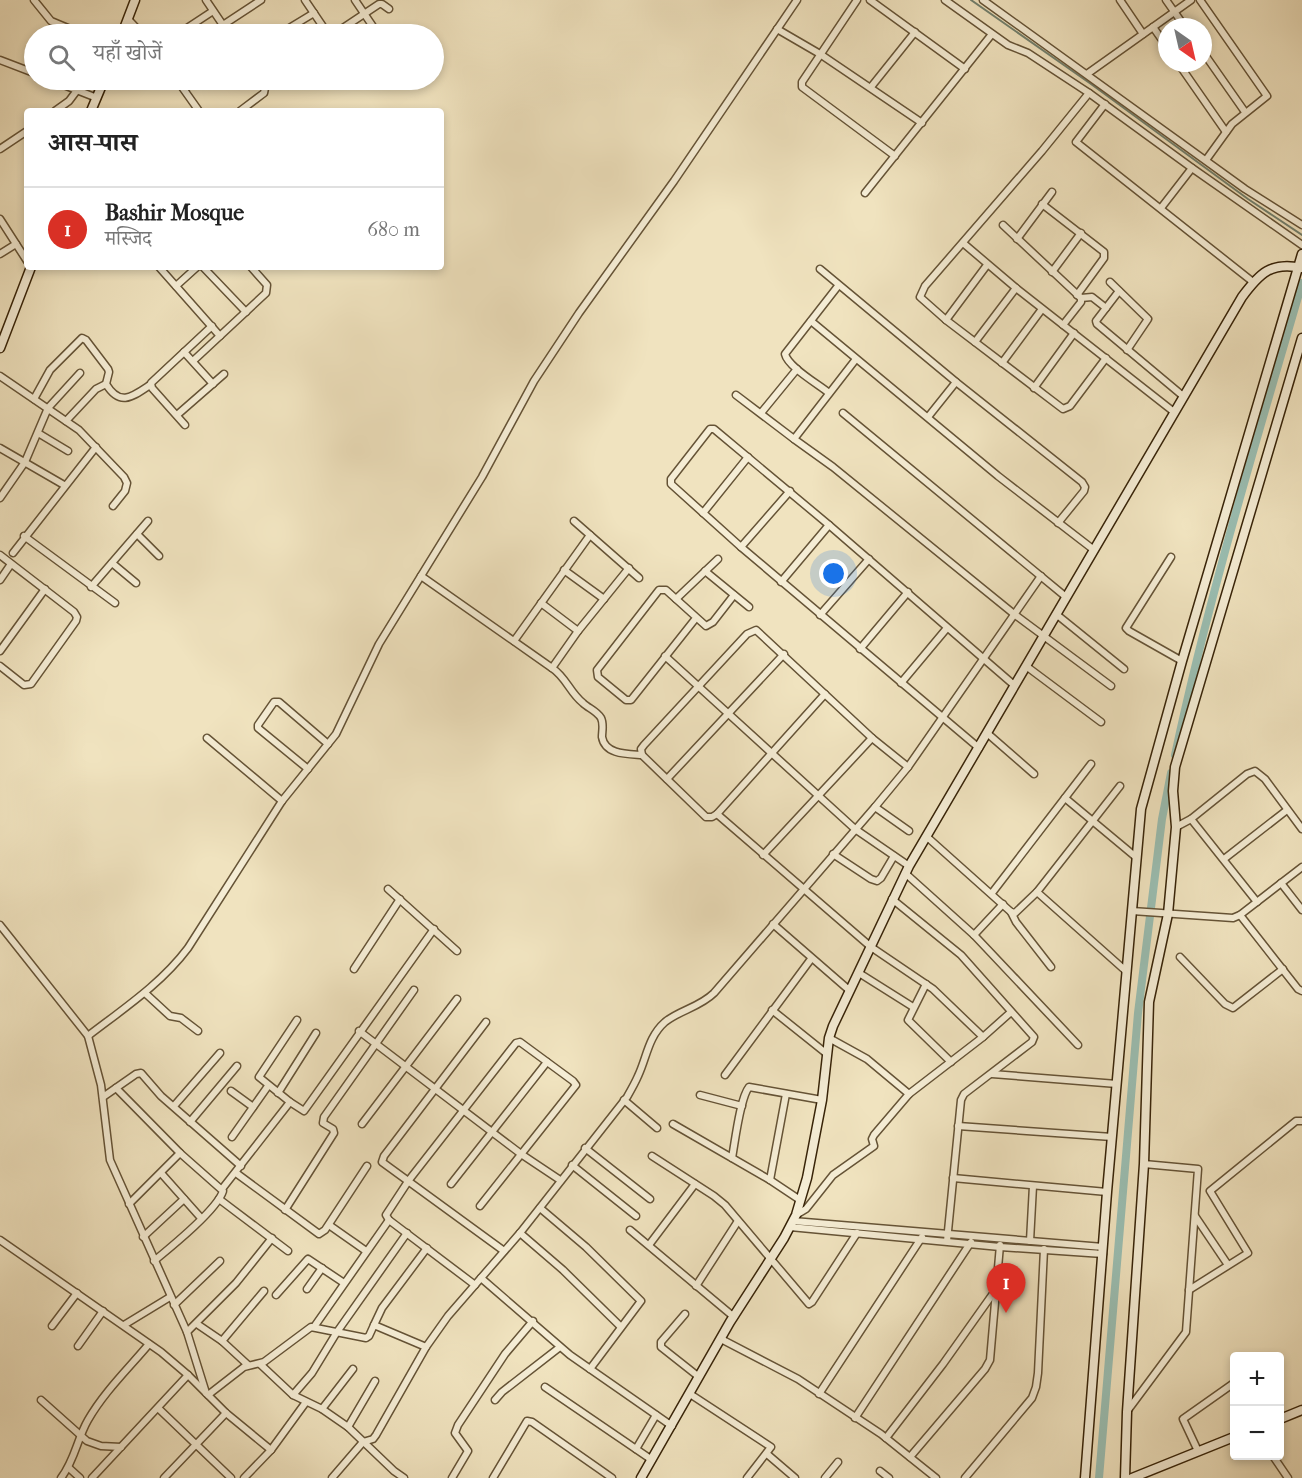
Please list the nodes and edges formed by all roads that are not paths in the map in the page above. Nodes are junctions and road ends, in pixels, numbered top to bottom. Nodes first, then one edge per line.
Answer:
1 (34, 0) edge
2 (135, 0) edge
3 (206, 0) edge
4 (261, 0) edge
5 (305, 0) edge
6 (355, 0) edge
7 (797, 0) edge
8 (857, 0) edge
9 (870, 0) edge
10 (945, 0) edge
11 (983, 0) edge
12 (1120, 0) edge
13 (1166, 0) edge
14 (1191, 0) edge
15 (1200, 0) edge
16 (389, 9) dead end
17 (213, 11) junction
18 (1175, 12) junction
19 (314, 13) junction
20 (365, 15) junction
21 (1179, 18) edge
22 (128, 19) junction
23 (58, 24) edge
24 (126, 24) edge
25 (133, 24) edge
26 (193, 24) edge
27 (222, 24) edge
28 (225, 24) edge
29 (296, 24) edge
30 (321, 24) edge
31 (350, 24) edge
32 (371, 24) edge
33 (1153, 27) junction
34 (777, 29) junction
35 (915, 32) junction
36 (992, 34) junction
37 (1143, 34) junction
38 (1158, 34) edge
39 (820, 54) junction
40 (0, 60) edge
41 (1212, 65) edge
42 (24, 69) edge
43 (965, 69) junction
44 (1184, 72) edge
45 (1087, 74) junction
46 (871, 87) junction
47 (78, 90) joint
48 (100, 90) edge
49 (185, 90) edge
50 (265, 90) edge
51 (1089, 93) junction
52 (97, 98) junction
53 (1105, 104) junction
54 (60, 108) edge
55 (92, 108) edge
56 (197, 108) edge
57 (244, 108) edge
58 (1245, 112) junction
59 (922, 123) junction
60 (1226, 132) junction
61 (24, 133) edge
62 (0, 149) edge
63 (895, 156) junction
64 (1206, 160) junction
65 (1192, 168) junction
66 (1052, 192) dead end
67 (866, 193) dead end
68 (1042, 204) junction
69 (1161, 208) junction
70 (0, 215) edge
71 (1003, 225) dead end
72 (1302, 225) edge
73 (1081, 233) junction
74 (1017, 239) junction
75 (963, 243) junction
76 (16, 244) junction
77 (1302, 245) edge
78 (0, 254) edge
79 (1302, 254) edge
80 (24, 256) edge
81 (987, 265) junction
82 (1300, 268) edge
83 (820, 269) dead end
84 (30, 270) edge
85 (162, 270) edge
86 (194, 270) edge
87 (206, 270) edge
88 (253, 270) edge
89 (1052, 272) junction
90 (1110, 282) dead end
91 (1253, 282) junction
92 (176, 286) junction
93 (838, 286) junction
94 (1016, 288) junction
95 (1119, 291) junction
96 (1079, 296) junction
97 (1106, 308) junction
98 (1042, 309) junction
99 (246, 312) junction
100 (946, 320) junction
101 (811, 321) junction
102 (1063, 325) junction
103 (212, 326) junction
104 (1074, 333) junction
105 (220, 336) junction
106 (1302, 338) edge
107 (975, 342) junction
108 (0, 348) edge
109 (1127, 350) junction
110 (184, 352) junction
111 (1300, 352) edge
112 (1106, 358) junction
113 (856, 359) junction
114 (193, 361) junction
115 (1002, 363) junction
116 (797, 369) junction
117 (80, 373) dead end
118 (224, 374) dead end
119 (0, 376) edge
120 (956, 382) junction
121 (106, 384) junction
122 (213, 384) junction
123 (150, 385) junction
124 (1034, 388) junction
125 (828, 393) junction
126 (736, 395) dead end
127 (1184, 396) junction
128 (33, 399) junction
129 (48, 408) junction
130 (1174, 412) junction
131 (761, 413) junction
132 (843, 413) dead end
133 (177, 415) junction
134 (928, 417) junction
135 (66, 421) junction
136 (185, 425) dead end
137 (38, 433) junction
138 (794, 439) junction
139 (96, 447) junction
140 (0, 448) edge
141 (68, 451) dead end
142 (748, 457) junction
143 (25, 462) junction
144 (64, 485) junction
145 (790, 491) junction
146 (0, 498) edge
147 (112, 507) dead end
148 (703, 513) junction
149 (148, 521) dead end
150 (574, 521) dead end
151 (1058, 523) junction
152 (830, 525) junction
153 (137, 534) junction
154 (590, 535) junction
155 (24, 536) junction
156 (741, 547) junction
157 (1094, 550) junction
158 (13, 553) dead end
159 (0, 555) edge
160 (159, 556) dead end
161 (1171, 556) dead end
162 (718, 559) dead end
163 (869, 559) junction
164 (112, 563) junction
165 (11, 564) junction
166 (629, 568) junction
167 (564, 570) junction
168 (705, 571) junction
169 (421, 576) junction
170 (1041, 576) junction
171 (639, 578) dead end
172 (0, 580) edge
173 (781, 582) junction
174 (136, 583) dead end
175 (91, 587) junction
176 (45, 589) junction
177 (908, 592) junction
178 (734, 595) junction
179 (1066, 597) junction
180 (604, 599) junction
181 (676, 599) junction
182 (115, 603) dead end
183 (541, 603) junction
184 (749, 607) dead end
185 (1014, 614) junction
186 (1056, 614) junction
187 (820, 615) junction
188 (696, 618) junction
189 (947, 628) junction
190 (578, 631) junction
191 (1043, 637) junction
192 (514, 641) junction
193 (860, 649) junction
194 (0, 651) edge
195 (784, 654) junction
196 (665, 656) junction
197 (983, 659) junction
198 (1182, 661) junction
199 (1026, 666) junction
200 (2, 668) edge
201 (552, 668) junction
202 (1124, 669) dead end
203 (0, 676) edge
204 (901, 683) junction
205 (1014, 685) junction
206 (1111, 686) dead end
207 (699, 687) junction
208 (825, 693) junction
209 (728, 715) junction
210 (942, 718) junction
211 (1101, 722) dead end
212 (987, 733) junction
213 (207, 738) dead end
214 (872, 738) junction
215 (328, 744) junction
216 (979, 748) junction
217 (770, 753) junction
218 (642, 755) junction
219 (1091, 764) dead end
220 (908, 767) junction
221 (308, 769) junction
222 (1034, 774) dead end
223 (667, 779) junction
224 (1120, 786) dead end
225 (818, 796) junction
226 (1065, 798) junction
227 (282, 801) junction
228 (875, 807) junction
229 (1287, 810) junction
230 (717, 814) junction
231 (1093, 819) junction
232 (1191, 819) junction
233 (1176, 828) junction
234 (855, 829) junction
235 (1302, 829) edge
236 (909, 831) dead end
237 (926, 836) junction
238 (833, 854) junction
239 (763, 855) junction
240 (894, 856) junction
241 (1137, 858) junction
242 (1224, 859) junction
243 (1302, 867) edge
244 (907, 869) junction
245 (1281, 883) junction
246 (388, 889) dead end
247 (804, 889) junction
248 (1036, 892) junction
249 (992, 893) junction
250 (399, 899) junction
251 (892, 899) junction
252 (1257, 902) junction
253 (1003, 904) junction
254 (1302, 910) edge
255 (1136, 911) junction
256 (1011, 912) junction
257 (1168, 914) junction
258 (1240, 915) junction
259 (773, 924) junction
260 (0, 926) edge
261 (434, 929) junction
262 (974, 935) junction
263 (871, 947) junction
264 (457, 951) dead end
265 (1180, 957) dead end
266 (810, 959) junction
267 (1051, 967) dead end
268 (354, 969) dead end
269 (1283, 969) junction
270 (1126, 972) junction
271 (858, 973) junction
272 (926, 984) junction
273 (414, 990) dead end
274 (849, 990) junction
275 (1302, 991) edge
276 (145, 993) junction
277 (458, 999) dead end
278 (913, 1007) junction
279 (772, 1010) junction
280 (1011, 1012) junction
281 (297, 1020) dead end
282 (486, 1022) dead end
283 (198, 1031) dead end
284 (359, 1031) junction
285 (316, 1033) dead end
286 (88, 1036) junction
287 (983, 1037) junction
288 (829, 1038) junction
289 (376, 1043) junction
290 (1078, 1045) dead end
291 (220, 1053) dead end
292 (827, 1054) junction
293 (547, 1062) junction
294 (951, 1062) junction
295 (405, 1065) junction
296 (237, 1066) dead end
297 (991, 1074) junction
298 (725, 1075) dead end
299 (1117, 1084) junction
300 (268, 1086) junction
301 (116, 1088) junction
302 (435, 1088) junction
303 (231, 1091) dead end
304 (278, 1093) junction
305 (786, 1094) junction
306 (909, 1094) junction
307 (700, 1095) dead end
308 (103, 1097) junction
309 (624, 1100) junction
310 (822, 1100) junction
311 (290, 1102) junction
312 (174, 1106) junction
313 (742, 1106) junction
314 (254, 1107) junction
315 (463, 1109) junction
316 (1302, 1121) edge
317 (190, 1122) junction
318 (362, 1124) dead end
319 (673, 1124) dead end
320 (958, 1126) junction
321 (657, 1128) dead end
322 (492, 1131) junction
323 (232, 1137) dead end
324 (1112, 1137) junction
325 (585, 1148) junction
326 (180, 1153) junction
327 (521, 1154) junction
328 (652, 1156) dead end
329 (732, 1158) junction
330 (1144, 1164) junction
331 (572, 1165) junction
332 (241, 1166) junction
333 (367, 1166) dead end
334 (161, 1173) junction
335 (236, 1173) junction
336 (953, 1178) junction
337 (409, 1180) junction
338 (560, 1180) junction
339 (770, 1180) junction
340 (451, 1184) dead end
341 (695, 1184) junction
342 (1033, 1186) junction
343 (222, 1189) junction
344 (1107, 1192) junction
345 (219, 1198) junction
346 (184, 1199) junction
347 (650, 1199) dead end
348 (800, 1200) junction
349 (129, 1204) junction
350 (480, 1206) dead end
351 (540, 1208) junction
352 (285, 1210) junction
353 (1195, 1215) junction
354 (636, 1216) dead end
355 (201, 1218) junction
356 (389, 1220) junction
357 (738, 1221) junction
358 (793, 1221) junction
359 (329, 1225) junction
360 (630, 1230) dead end
361 (922, 1231) junction
362 (407, 1233) junction
363 (520, 1233) junction
364 (857, 1233) junction
365 (948, 1233) junction
366 (143, 1237) junction
367 (272, 1238) junction
368 (1001, 1238) junction
369 (921, 1239) junction
370 (971, 1239) junction
371 (947, 1241) junction
372 (1030, 1241) junction
373 (0, 1242) edge
374 (649, 1245) junction
375 (1000, 1247) junction
376 (427, 1248) junction
377 (1044, 1249) junction
378 (288, 1251) dead end
379 (366, 1251) junction
380 (504, 1251) junction
381 (1103, 1251) junction
382 (770, 1259) junction
383 (154, 1261) junction
384 (220, 1261) dead end
385 (1228, 1265) junction
386 (322, 1268) junction
387 (481, 1278) junction
388 (344, 1283) junction
389 (475, 1285) junction
390 (696, 1286) junction
391 (997, 1287) junction
392 (307, 1289) dead end
393 (1189, 1290) junction
394 (264, 1291) dead end
395 (77, 1293) junction
396 (276, 1295) dead end
397 (170, 1297) junction
398 (174, 1305) junction
399 (103, 1311) junction
400 (685, 1314) dead end
401 (734, 1317) junction
402 (532, 1321) junction
403 (197, 1324) junction
404 (124, 1325) junction
405 (374, 1325) junction
406 (52, 1326) dead end
407 (314, 1327) junction
408 (621, 1327) junction
409 (187, 1332) junction
410 (337, 1332) junction
411 (721, 1339) junction
412 (222, 1341) junction
413 (149, 1344) junction
414 (78, 1346) dead end
415 (426, 1347) junction
416 (560, 1347) junction
417 (260, 1364) junction
418 (249, 1365) junction
419 (353, 1369) dead end
420 (590, 1369) junction
421 (188, 1375) junction
422 (699, 1377) junction
423 (375, 1381) dead end
424 (1230, 1386) edge
425 (545, 1387) dead end
426 (207, 1394) junction
427 (819, 1394) junction
428 (293, 1395) junction
429 (690, 1395) junction
430 (41, 1400) dead end
431 (495, 1400) dead end
432 (306, 1402) junction
433 (158, 1408) junction
434 (322, 1409) junction
435 (1302, 1410) edge
436 (1127, 1412) junction
437 (226, 1413) junction
438 (656, 1415) junction
439 (1284, 1417) edge
440 (855, 1418) junction
441 (672, 1425) junction
442 (348, 1428) junction
443 (80, 1436) junction
444 (886, 1438) junction
445 (1230, 1439) edge
446 (363, 1442) junction
447 (197, 1444) junction
448 (121, 1447) junction
449 (636, 1449) junction
450 (271, 1450) junction
451 (1198, 1451) junction
452 (767, 1454) junction
453 (910, 1457) junction
454 (652, 1460) junction
455 (1276, 1460) edge
456 (838, 1462) dead end
457 (69, 1468) junction
458 (880, 1471) dead end
459 (930, 1476) edge
460 (61, 1478) edge
461 (80, 1478) edge
462 (92, 1478) edge
463 (164, 1478) edge
464 (231, 1478) edge
465 (244, 1478) edge
466 (332, 1478) edge
467 (404, 1478) edge
468 (452, 1478) edge
469 (493, 1478) edge
470 (612, 1478) edge
471 (641, 1478) edge
472 (747, 1478) edge
473 (795, 1478) edge
474 (825, 1478) edge
475 (890, 1478) edge
476 (965, 1478) edge
477 (1085, 1478) edge
478 (1125, 1478) edge
479 (1132, 1478) edge
480 (1288, 1478) edge

1 - 23 street
2 - 22 street
3 - 17 street
4 - 28 street
5 - 19 street
6 - 20 street
7 - 34 street
8 - 39 street
9 - 35 street
10 - 36 street
11 - 45 street
12 - 37 street
13 - 18 street
14 - 18 street
15 - 58 street
16 - 20 street
17 - 26 street
17 - 27 street
18 - 21 street
18 - 33 street
19 - 29 street
19 - 30 street
20 - 31 street
20 - 32 street
22 - 24 street
22 - 25 street
33 - 37 street
33 - 38 street
34 - 39 street
34 - 169 street
35 - 43 street
35 - 46 street
36 - 43 street
36 - 51 street
37 - 45 street
39 - 46 street
39 - 63 street
40 - 42 street
41 - 58 street
43 - 59 street
44 - 60 street
45 - 64 street
46 - 59 street
47 - 52 street
47 - 54 street
48 - 52 street
49 - 56 street
50 - 57 street
51 - 53 street
51 - 75 street
52 - 55 street
53 - 65 street
53 - 69 street
58 - 60 street
59 - 63 street
60 - 64 street
61 - 62 street
63 - 67 street
64 - 72 street
65 - 69 street
65 - 77 street
66 - 68 street
68 - 73 street
68 - 74 street
69 - 91 street
70 - 76 street
71 - 74 street
73 - 89 street
73 - 96 street
74 - 89 street
75 - 81 street
75 - 100 street
76 - 78 street
76 - 80 street
79 - 82 street
81 - 94 street
81 - 100 street
82 - 91 street
82 - 198 street
83 - 93 street
84 - 108 street
85 - 92 street
86 - 92 street
87 - 99 street
88 - 99 street
89 - 96 street
90 - 95 street
91 - 127 street
92 - 103 street
93 - 101 street
93 - 120 street
94 - 98 street
94 - 107 street
95 - 97 street
95 - 109 street
96 - 97 street
96 - 102 street
97 - 109 street
98 - 102 street
98 - 115 street
99 - 105 street
100 - 107 street
101 - 113 street
101 - 116 street
102 - 104 street
103 - 105 street
103 - 110 street
104 - 112 street
104 - 124 street
105 - 114 street
106 - 111 street
107 - 115 street
109 - 127 street
110 - 114 street
110 - 123 street
111 - 233 street
112 - 124 street
112 - 130 street
113 - 125 street
113 - 134 street
114 - 122 street
115 - 124 street
116 - 125 street
116 - 131 street
117 - 129 street
118 - 122 street
119 - 128 street
120 - 134 street
120 - 151 street
121 - 123 street
121 - 128 street
121 - 135 street
122 - 133 street
123 - 133 street
125 - 138 street
126 - 131 street
127 - 130 street
128 - 129 street
129 - 135 street
129 - 137 street
130 - 157 street
131 - 138 street
132 - 170 street
133 - 136 street
134 - 151 street
135 - 139 street
137 - 141 street
137 - 143 street
138 - 185 street
139 - 144 street
139 - 147 street
140 - 143 street
142 - 145 street
142 - 148 street
142 - 148 street
143 - 144 street
143 - 146 street
144 - 155 street
145 - 152 street
145 - 156 street
148 - 156 street
149 - 153 street
150 - 154 street
151 - 157 street
152 - 163 street
152 - 173 street
153 - 160 street
153 - 164 street
154 - 166 street
154 - 167 street
155 - 158 street
155 - 175 street
156 - 173 street
157 - 179 street
159 - 165 street
161 - 198 street
162 - 168 street
163 - 177 street
163 - 187 street
164 - 174 street
164 - 175 street
165 - 172 street
165 - 176 street
166 - 171 street
166 - 180 street
167 - 180 street
167 - 183 street
168 - 178 street
168 - 181 street
169 - 192 street
169 - 215 street
170 - 179 street
170 - 185 street
173 - 187 street
175 - 182 street
176 - 194 street
176 - 200 street
177 - 189 street
177 - 193 street
178 - 184 street
178 - 188 street
179 - 186 street
180 - 190 street
181 - 188 street
181 - 196 street
183 - 190 street
183 - 192 street
185 - 191 street
185 - 197 street
186 - 191 street
186 - 202 street
187 - 193 street
188 - 196 street
189 - 197 street
189 - 204 street
190 - 201 street
191 - 199 street
191 - 206 street
192 - 201 street
193 - 204 street
195 - 207 street
195 - 208 street
195 - 209 street
196 - 207 street
197 - 205 street
197 - 210 street
198 - 241 street
199 - 205 street
199 - 211 street
200 - 203 street
201 - 218 street
204 - 210 street
205 - 212 street
207 - 209 street
207 - 218 street
208 - 214 street
208 - 217 street
209 - 217 street
209 - 223 street
210 - 216 street
210 - 220 street
212 - 216 street
212 - 222 street
213 - 227 street
214 - 220 street
214 - 225 street
215 - 221 street
215 - 221 street
216 - 237 street
217 - 225 street
217 - 230 street
218 - 223 street
219 - 226 street
220 - 228 street
221 - 227 street
223 - 230 street
224 - 231 street
225 - 234 street
225 - 239 street
226 - 231 street
226 - 249 street
227 - 276 street
228 - 234 street
228 - 236 street
229 - 232 street
229 - 235 street
229 - 242 street
230 - 239 street
231 - 241 street
231 - 248 street
232 - 233 street
232 - 242 street
233 - 257 street
234 - 238 street
234 - 240 street
237 - 244 street
237 - 249 street
238 - 240 street
238 - 247 street
239 - 247 street
240 - 244 street
241 - 255 street
242 - 252 street
243 - 245 street
244 - 251 street
244 - 262 street
245 - 252 street
245 - 254 street
246 - 250 street
247 - 259 street
247 - 263 street
248 - 256 street
248 - 270 street
249 - 253 street
250 - 261 street
250 - 268 street
251 - 263 street
251 - 280 street
252 - 258 street
253 - 256 street
253 - 262 street
255 - 257 street
255 - 270 street
256 - 267 street
257 - 258 street
257 - 330 street
258 - 269 street
259 - 266 street
259 - 309 street
260 - 286 street
261 - 264 street
261 - 284 street
262 - 290 street
263 - 271 street
263 - 272 street
265 - 269 street
266 - 274 street
266 - 279 street
269 - 275 street
270 - 299 street
271 - 274 street
271 - 278 street
272 - 278 street
272 - 287 street
273 - 289 street
274 - 288 street
276 - 283 street
276 - 286 street
277 - 295 street
278 - 294 street
279 - 292 street
279 - 298 street
280 - 287 street
280 - 297 street
281 - 300 street
282 - 302 street
284 - 289 street
284 - 311 street
285 - 304 street
286 - 308 street
287 - 294 street
288 - 292 street
288 - 306 street
289 - 295 street
289 - 352 street
291 - 312 street
292 - 310 street
293 - 315 street
293 - 322 street
293 - 327 street
294 - 306 street
295 - 302 street
295 - 318 street
296 - 317 street
297 - 299 street
297 - 320 street
299 - 324 street
300 - 304 street
300 - 314 street
301 - 308 street
301 - 312 street
301 - 326 street
302 - 315 street
302 - 337 street
303 - 314 street
304 - 311 street
305 - 310 street
305 - 313 street
305 - 339 street
306 - 358 street
307 - 313 street
308 - 349 street
309 - 321 street
309 - 325 street
310 - 348 street
311 - 332 street
312 - 317 street
313 - 329 street
314 - 323 street
315 - 322 street
315 - 337 street
316 - 385 street
317 - 332 street
319 - 329 street
320 - 324 street
320 - 336 street
322 - 327 street
322 - 340 street
324 - 344 street
325 - 331 street
325 - 347 street
326 - 334 street
326 - 343 street
327 - 338 street
327 - 350 street
328 - 341 street
329 - 339 street
330 - 353 street
330 - 436 street
331 - 338 street
331 - 354 street
332 - 335 street
333 - 359 street
334 - 346 street
334 - 349 street
335 - 343 street
335 - 352 street
336 - 342 street
336 - 365 street
337 - 356 street
337 - 380 street
338 - 351 street
339 - 348 street
341 - 357 street
341 - 374 street
342 - 344 street
342 - 372 street
343 - 345 street
344 - 381 street
345 - 355 street
345 - 367 street
346 - 355 street
346 - 366 street
348 - 358 street
349 - 366 street
351 - 363 street
351 - 408 street
352 - 359 street
353 - 385 street
353 - 393 street
355 - 383 street
356 - 362 street
356 - 379 street
357 - 382 street
357 - 390 street
358 - 361 street
358 - 364 street
358 - 382 street
359 - 379 street
360 - 374 street
361 - 365 street
361 - 369 street
362 - 376 street
362 - 410 street
363 - 380 street
363 - 408 street
364 - 369 street
364 - 382 street
365 - 370 street
365 - 371 street
366 - 383 street
367 - 378 street
367 - 403 street
368 - 370 street
368 - 372 street
368 - 375 street
369 - 371 street
369 - 427 street
370 - 371 street
370 - 375 street
370 - 440 street
372 - 381 street
373 - 395 street
374 - 390 street
375 - 377 street
375 - 391 street
376 - 389 street
376 - 405 street
377 - 381 street
377 - 476 street
379 - 388 street
380 - 387 street
381 - 477 street
382 - 401 street
383 - 397 street
384 - 398 street
385 - 393 street
386 - 388 street
386 - 392 street
386 - 396 street
387 - 389 street
387 - 402 street
388 - 407 street
389 - 415 street
390 - 401 street
391 - 444 street
391 - 453 street
393 - 436 street
394 - 412 street
395 - 399 street
395 - 406 street
397 - 398 street
397 - 404 street
398 - 409 street
399 - 404 street
399 - 414 street
400 - 422 street
401 - 411 street
402 - 416 street
402 - 468 street
403 - 409 street
403 - 412 street
404 - 413 street
405 - 410 street
405 - 415 street
407 - 410 street
407 - 417 street
408 - 420 street
409 - 426 street
410 - 428 street
411 - 422 street
411 - 427 street
412 - 418 street
413 - 421 street
413 - 443 street
415 - 446 street
416 - 420 street
416 - 431 street
417 - 418 street
417 - 428 street
418 - 426 street
419 - 434 street
420 - 438 street
421 - 426 street
421 - 433 street
422 - 429 street
423 - 442 street
424 - 451 street
425 - 449 street
426 - 437 street
427 - 440 street
428 - 432 street
429 - 441 street
429 - 452 street
430 - 443 street
432 - 434 street
432 - 450 street
433 - 447 street
433 - 448 street
434 - 442 street
435 - 439 street
436 - 478 street
437 - 447 street
437 - 450 street
438 - 441 street
438 - 449 street
440 - 444 street
441 - 454 street
442 - 446 street
443 - 448 street
443 - 457 street
444 - 453 street
445 - 451 street
446 - 466 street
446 - 467 street
447 - 463 street
447 - 464 street
448 - 462 street
449 - 454 street
450 - 465 street
451 - 479 street
452 - 472 street
452 - 473 street
453 - 459 street
454 - 471 street
455 - 480 street
456 - 474 street
457 - 460 street
457 - 461 street
458 - 475 street
469 - 470 street

